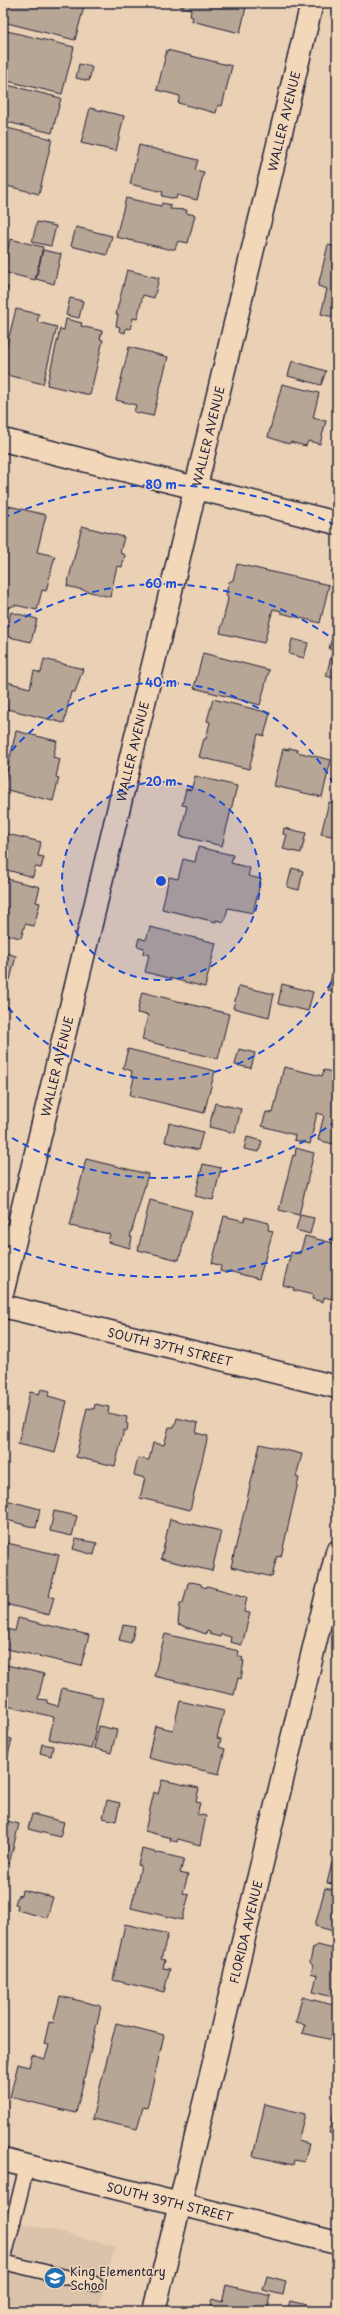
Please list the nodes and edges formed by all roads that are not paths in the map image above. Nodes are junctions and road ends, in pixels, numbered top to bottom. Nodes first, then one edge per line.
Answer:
1 (312, 3) edge
2 (3, 440) edge
3 (196, 489) junction
4 (337, 523) edge
5 (3, 1290) edge
6 (3, 1306) edge
7 (337, 1387) edge
8 (337, 1552) edge
9 (3, 2160) edge
10 (27, 2166) junction
11 (180, 2204) junction
12 (337, 2243) edge
13 (3, 2262) edge
14 (95, 2284) dead end
15 (154, 2311) edge

1 - 3 street, WALLER AVENUE
2 - 3 street
3 - 4 street
3 - 5 street, WALLER AVENUE
6 - 7 street, SOUTH 37TH STREET
8 - 11 street, FLORIDA AVENUE
9 - 10 street, SOUTH 39TH STREET
10 - 11 street, SOUTH 39TH STREET
10 - 13 lane
11 - 12 street, SOUTH 39TH STREET
11 - 15 street, FLORIDA AVENUE
13 - 14 lane

